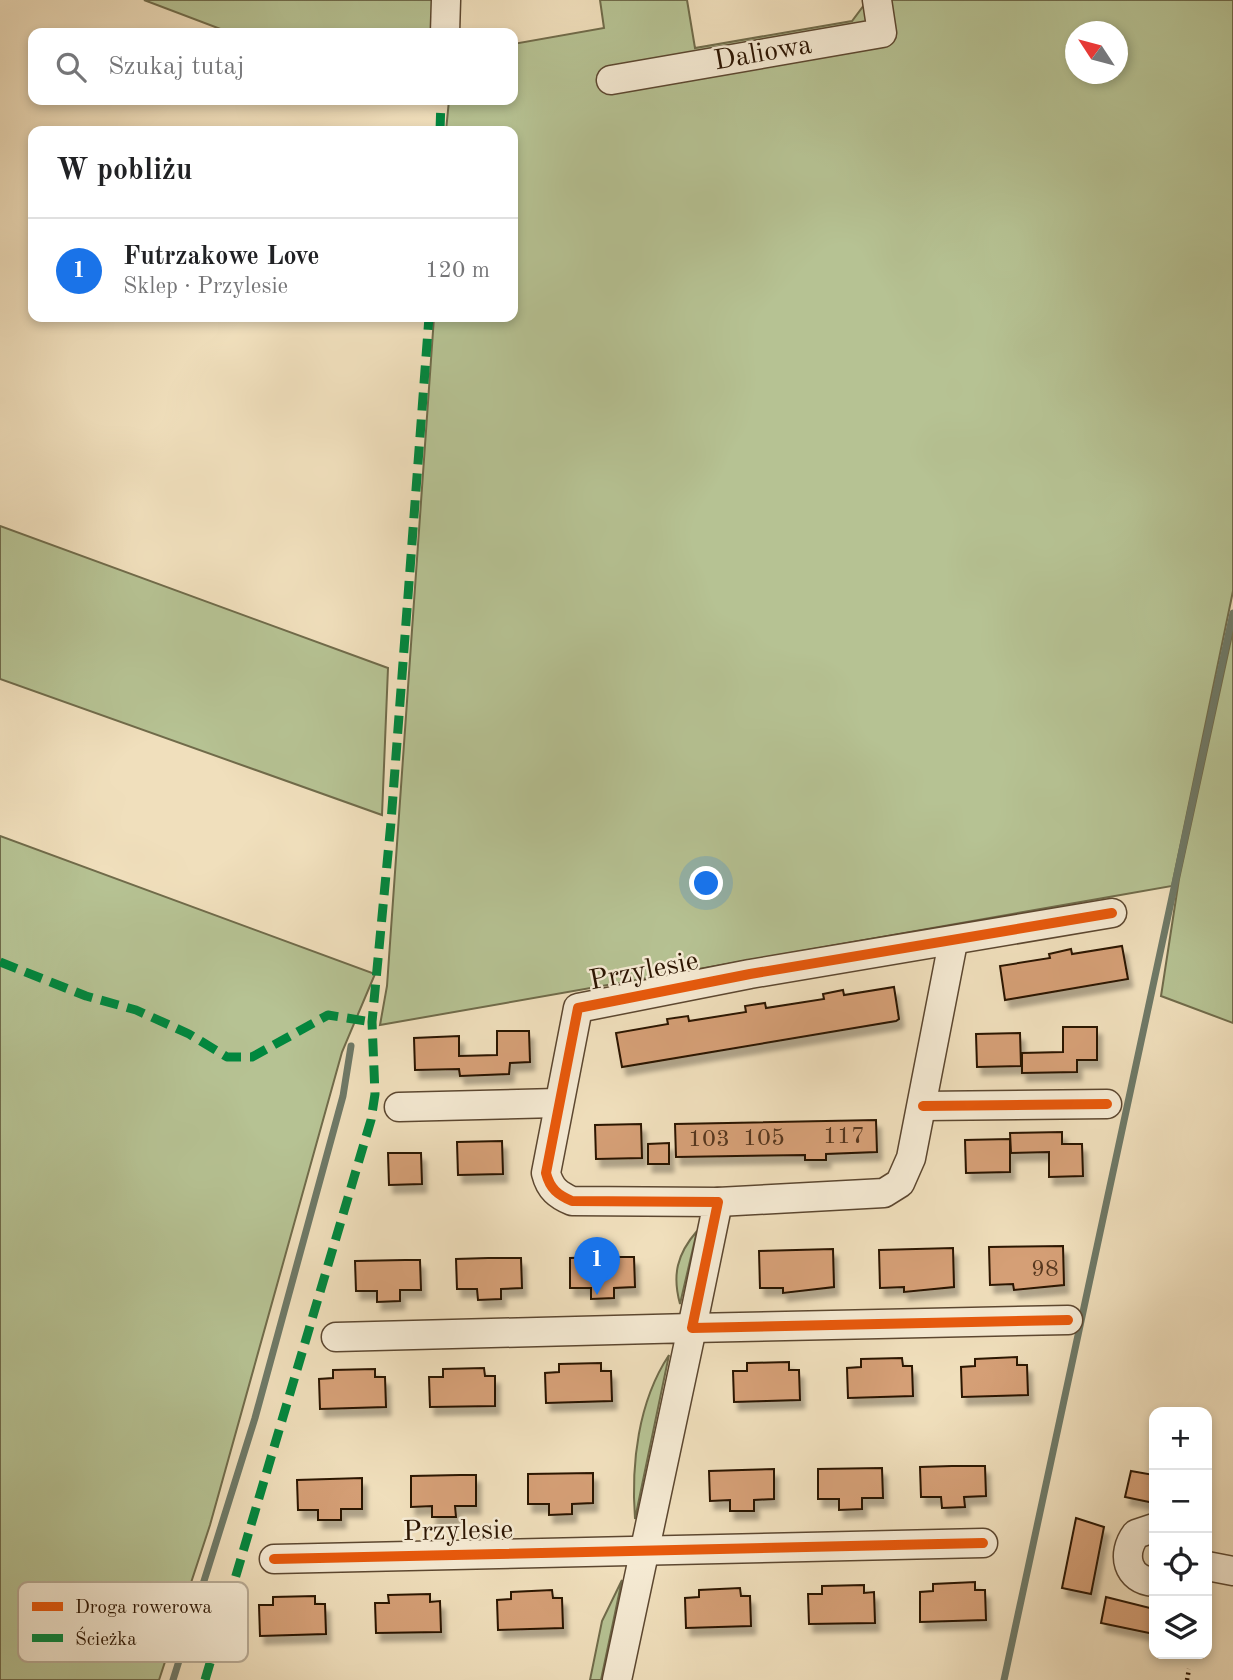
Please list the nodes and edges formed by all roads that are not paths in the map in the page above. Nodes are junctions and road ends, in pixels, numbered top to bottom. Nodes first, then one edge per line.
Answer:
1 (446, 0) edge
2 (877, 0) edge
3 (445, 28) edge
4 (611, 80) dead end
5 (1112, 913) dead end
6 (953, 942) junction
7 (557, 1103) junction
8 (1107, 1104) dead end
9 (923, 1106) junction
10 (399, 1107) dead end
11 (718, 1202) junction
12 (1068, 1320) dead end
13 (692, 1328) junction
14 (336, 1337) dead end
15 (1149, 1530) edge
16 (983, 1543) dead end
17 (644, 1550) junction
18 (274, 1559) dead end
19 (1212, 1567) edge
20 (1233, 1571) edge
21 (1149, 1580) edge
22 (617, 1680) edge

1 - 3 street
2 - 4 street, Daliowa
5 - 6 street, Przylesie
6 - 7 street, Przylesie
6 - 9 street, Przylesie
7 - 10 street
7 - 11 street, Przylesie
8 - 9 street
9 - 11 street, Przylesie
11 - 13 street
12 - 13 street
13 - 14 street
13 - 17 street
15 - 21 street
16 - 17 street, Przylesie
17 - 18 street, Przylesie
17 - 22 street
19 - 20 street

